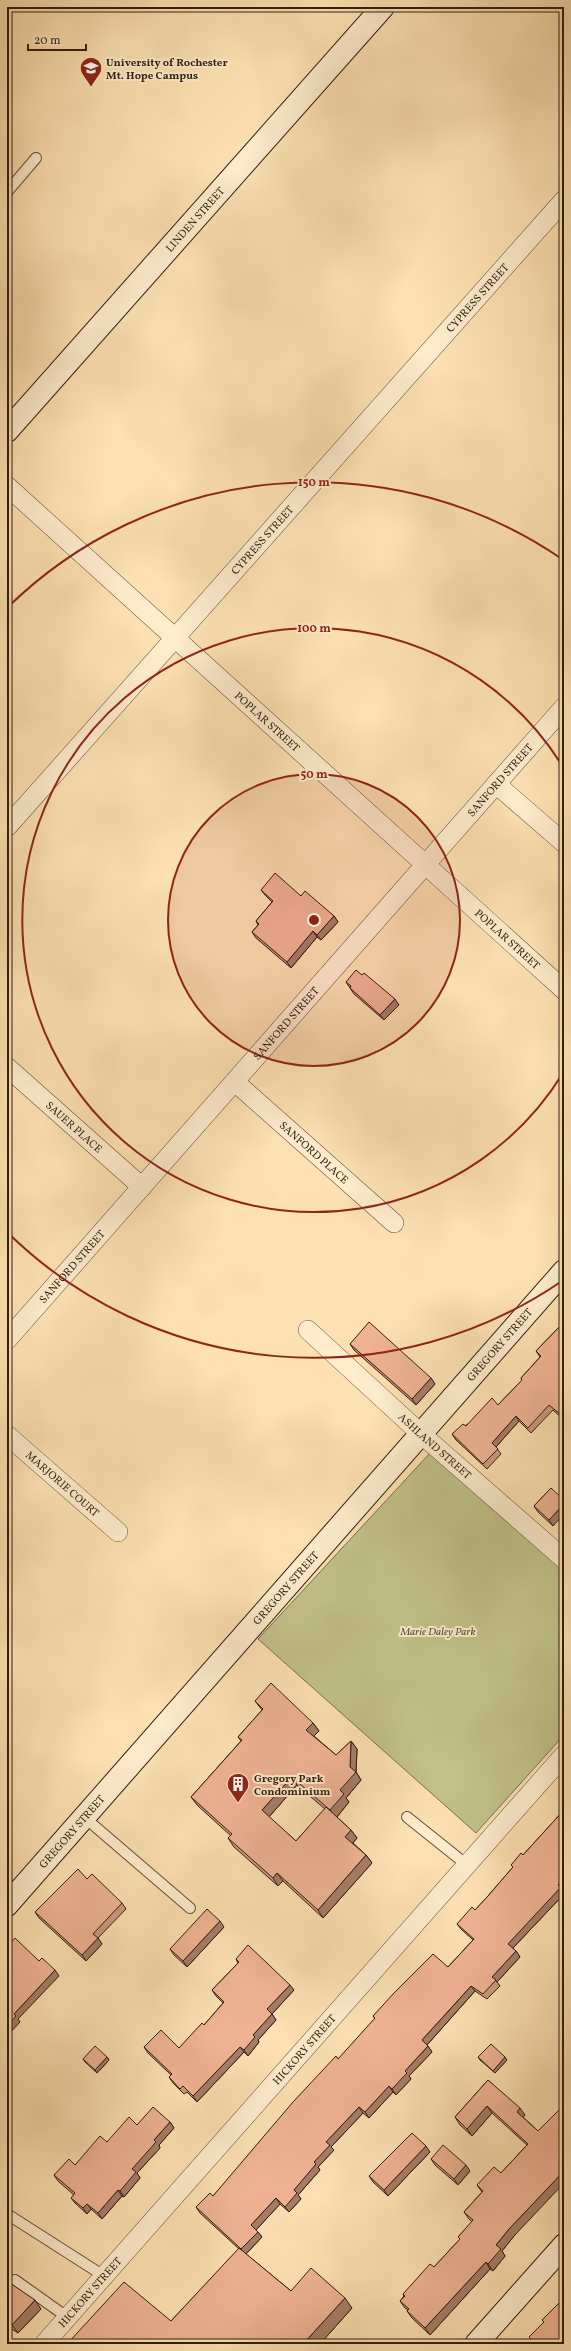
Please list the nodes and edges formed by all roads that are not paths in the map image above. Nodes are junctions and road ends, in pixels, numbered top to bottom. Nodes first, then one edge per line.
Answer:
1 (383, 7) edge
2 (36, 158) dead end
3 (7, 192) edge
4 (564, 200) edge
5 (7, 431) edge
6 (7, 486) edge
7 (174, 638) junction
8 (564, 708) edge
9 (496, 784) junction
10 (7, 827) edge
11 (564, 843) edge
12 (426, 864) junction
13 (564, 990) edge
14 (7, 1067) edge
15 (235, 1082) junction
16 (142, 1187) junction
17 (394, 1223) dead end
18 (564, 1271) edge
19 (308, 1330) dead end
20 (7, 1340) edge
21 (420, 1433) junction
22 (7, 1435) edge
23 (118, 1532) dead end
24 (564, 1559) edge
25 (564, 1755) edge
26 (84, 1817) junction
27 (407, 1817) dead end
28 (467, 1865) junction
29 (7, 1905) edge
30 (190, 1908) dead end
31 (7, 2214) edge
32 (564, 2245) edge
33 (104, 2276) junction
34 (15, 2280) dead end
35 (68, 2317) junction
36 (44, 2344) edge
37 (476, 2344) edge

1 - 5 street, LINDEN STREET
2 - 3 lane
4 - 7 street, CYPRESS STREET
6 - 7 street, POPLAR STREET
7 - 10 street, CYPRESS STREET
7 - 12 street, POPLAR STREET
8 - 9 street, SANFORD STREET
9 - 11 street
9 - 12 street, SANFORD STREET
12 - 13 street, POPLAR STREET
12 - 15 street, SANFORD STREET
14 - 16 street, SAUER PLACE
15 - 16 street, SANFORD STREET
15 - 17 street, SANFORD PLACE
16 - 20 street, SANFORD STREET
18 - 21 street, GREGORY STREET
19 - 21 street, ASHLAND STREET
21 - 24 street, ASHLAND STREET
21 - 26 street, GREGORY STREET
22 - 23 street, MARJORIE COURT
25 - 28 street, HICKORY STREET
26 - 29 street, GREGORY STREET
26 - 30 lane
27 - 28 lane
28 - 33 street, HICKORY STREET
31 - 33 lane
32 - 37 street
33 - 35 street, HICKORY STREET
34 - 35 lane
35 - 36 street, HICKORY STREET

